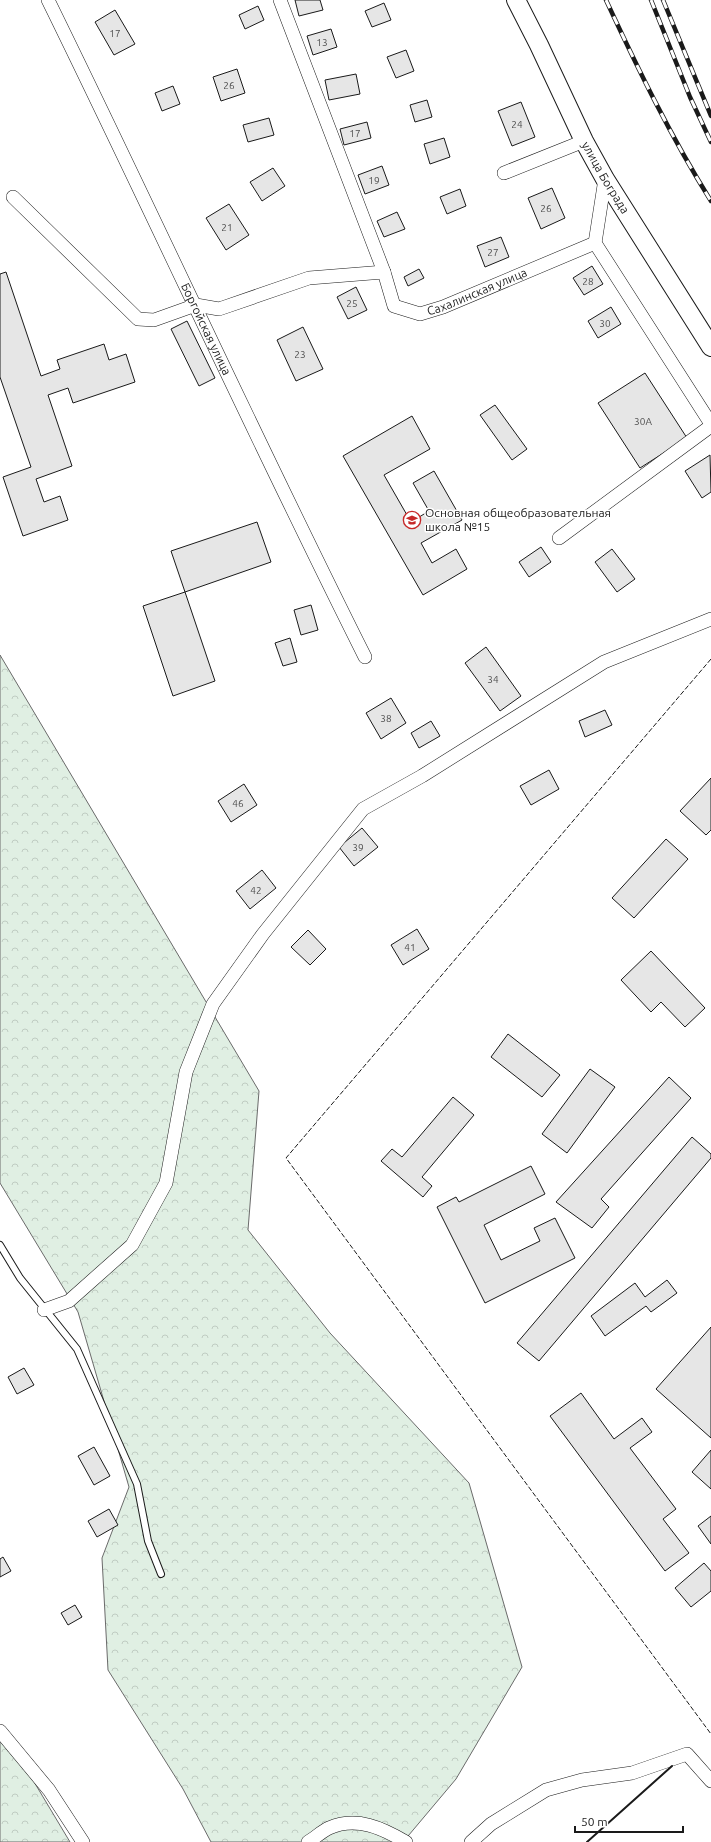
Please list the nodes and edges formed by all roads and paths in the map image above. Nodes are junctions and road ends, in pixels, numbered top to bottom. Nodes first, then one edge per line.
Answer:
1 (48, 0) edge
2 (280, 0) edge
3 (516, 0) edge
4 (584, 141) junction
5 (504, 172) dead end
6 (605, 179) junction
7 (13, 197) dead end
8 (595, 243) junction
9 (384, 272) junction
10 (196, 305) junction
11 (711, 347) edge
12 (711, 425) edge
13 (559, 538) dead end
14 (711, 619) edge
15 (365, 657) dead end
16 (0, 1245) edge
17 (44, 1310) junction
18 (160, 1574) dead end
19 (0, 1731) edge
20 (711, 1781) edge
21 (83, 1842) edge
22 (308, 1842) edge
23 (406, 1842) edge
24 (471, 1842) edge

1 - 10 street, Боргойская улица
2 - 9 street, Сахалинская улица
3 - 4 main road, улица Бограда
4 - 5 street
4 - 6 main road, улица Бограда
6 - 8 street
6 - 11 main road, улица Бограда
7 - 10 street
8 - 9 street, Сахалинская улица
8 - 12 street
9 - 10 street
10 - 15 street, Боргойская улица
12 - 13 street
14 - 17 street
16 - 17 lane
17 - 18 lane
19 - 21 street
20 - 24 street
22 - 23 street

